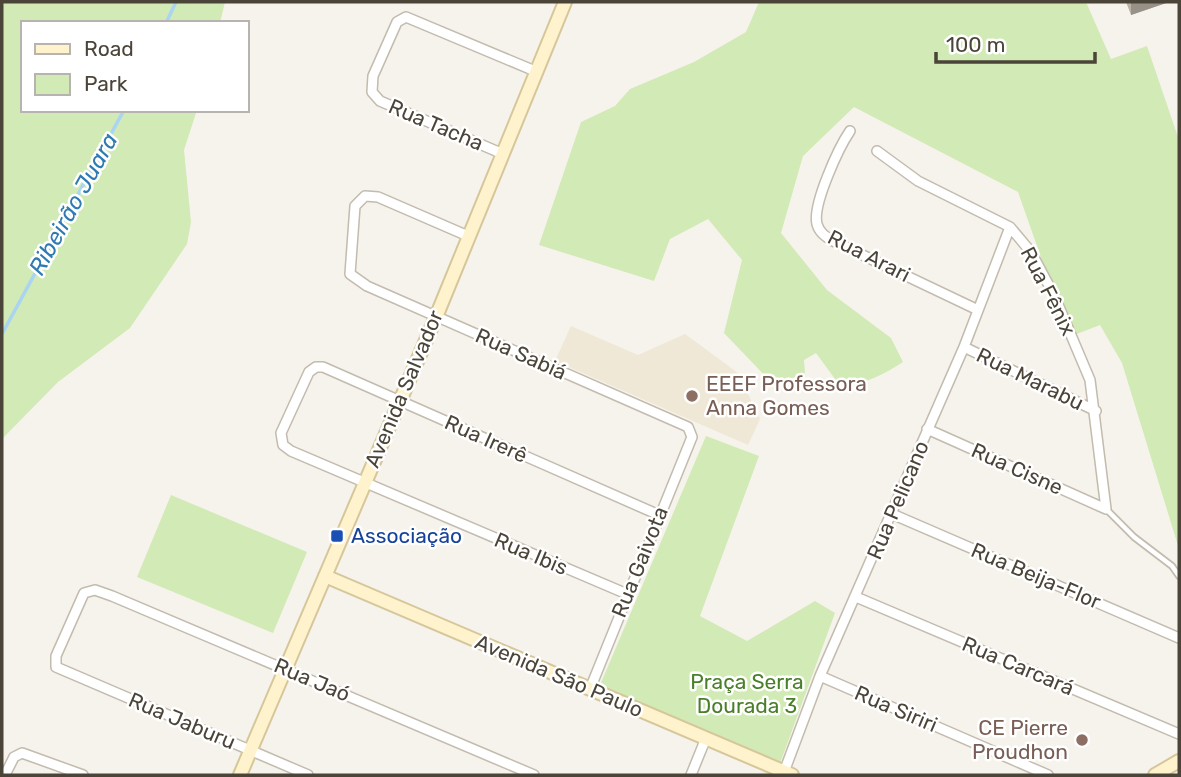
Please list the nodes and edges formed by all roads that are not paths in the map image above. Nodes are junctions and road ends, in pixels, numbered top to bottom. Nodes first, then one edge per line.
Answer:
1 (565, 2) edge
2 (535, 71) junction
3 (850, 131) dead end
4 (877, 151) dead end
5 (503, 154) junction
6 (1010, 227) junction
7 (468, 236) junction
8 (978, 310) junction
9 (436, 317) junction
10 (964, 347) junction
11 (400, 401) junction
12 (1096, 411) junction
13 (928, 429) junction
14 (692, 437) joint
15 (283, 445) joint
16 (363, 484) junction
17 (1107, 509) junction
18 (892, 514) junction
19 (659, 515) junction
20 (325, 576) junction
21 (1179, 576) edge
22 (627, 594) junction
23 (856, 597) junction
24 (1179, 638) edge
25 (56, 667) joint
26 (286, 668) junction
27 (820, 677) junction
28 (590, 689) junction
29 (1179, 734) edge
30 (706, 738) junction
31 (251, 750) junction
32 (1179, 761) edge
33 (788, 774) edge
34 (5, 775) edge
35 (83, 775) edge
36 (240, 775) edge
37 (308, 775) edge
38 (534, 775) edge
39 (691, 775) edge
40 (1048, 775) edge
41 (1155, 775) edge

1 - 2 street, Avenida Salvador
2 - 5 street, Avenida Salvador
2 - 5 street, Rua Tacha
3 - 8 street, Rua Arari
4 - 6 street, Rua Fênix
5 - 7 street, Avenida Salvador
6 - 8 street, Rua Pelicano
6 - 12 street, Rua Fênix
7 - 9 street, Avenida Salvador
7 - 9 street, Rua Sabiá
8 - 10 street, Rua Pelicano
9 - 11 street, Avenida Salvador
9 - 14 street, Rua Sabiá
10 - 12 street, Rua Marabu
10 - 13 street, Rua Pelicano
11 - 15 street, Rua Irerê
11 - 16 street, Avenida Salvador
11 - 19 street, Rua Irerê
12 - 17 street, Rua Fênix
13 - 17 street, Rua Cisne
13 - 18 street, Rua Pelicano
14 - 19 street, Rua Gaivota
15 - 16 street, Rua Ibis
16 - 20 street, Avenida Salvador
16 - 22 street, Rua Ibis
17 - 21 lane
18 - 23 street, Rua Pelicano
18 - 24 street, Rua Beija-Flor
19 - 22 street, Rua Gaivota
20 - 26 street, Avenida Salvador
20 - 28 street, Avenida São Paulo
22 - 28 street, Rua Gaivota
23 - 27 street, Rua Pelicano
23 - 29 street, Rua Carcará
25 - 26 street, Rua Jaó
25 - 31 street, Rua Jaburu
26 - 31 street, Avenida Salvador
26 - 38 street, Rua Jaó
27 - 33 street, Rua Pelicano
27 - 40 street, Rua Siriri
28 - 30 street, Avenida São Paulo
30 - 33 street, Avenida São Paulo
30 - 39 street
31 - 36 street, Avenida Salvador
31 - 37 street, Rua Jaburu
32 - 41 street
34 - 35 street

